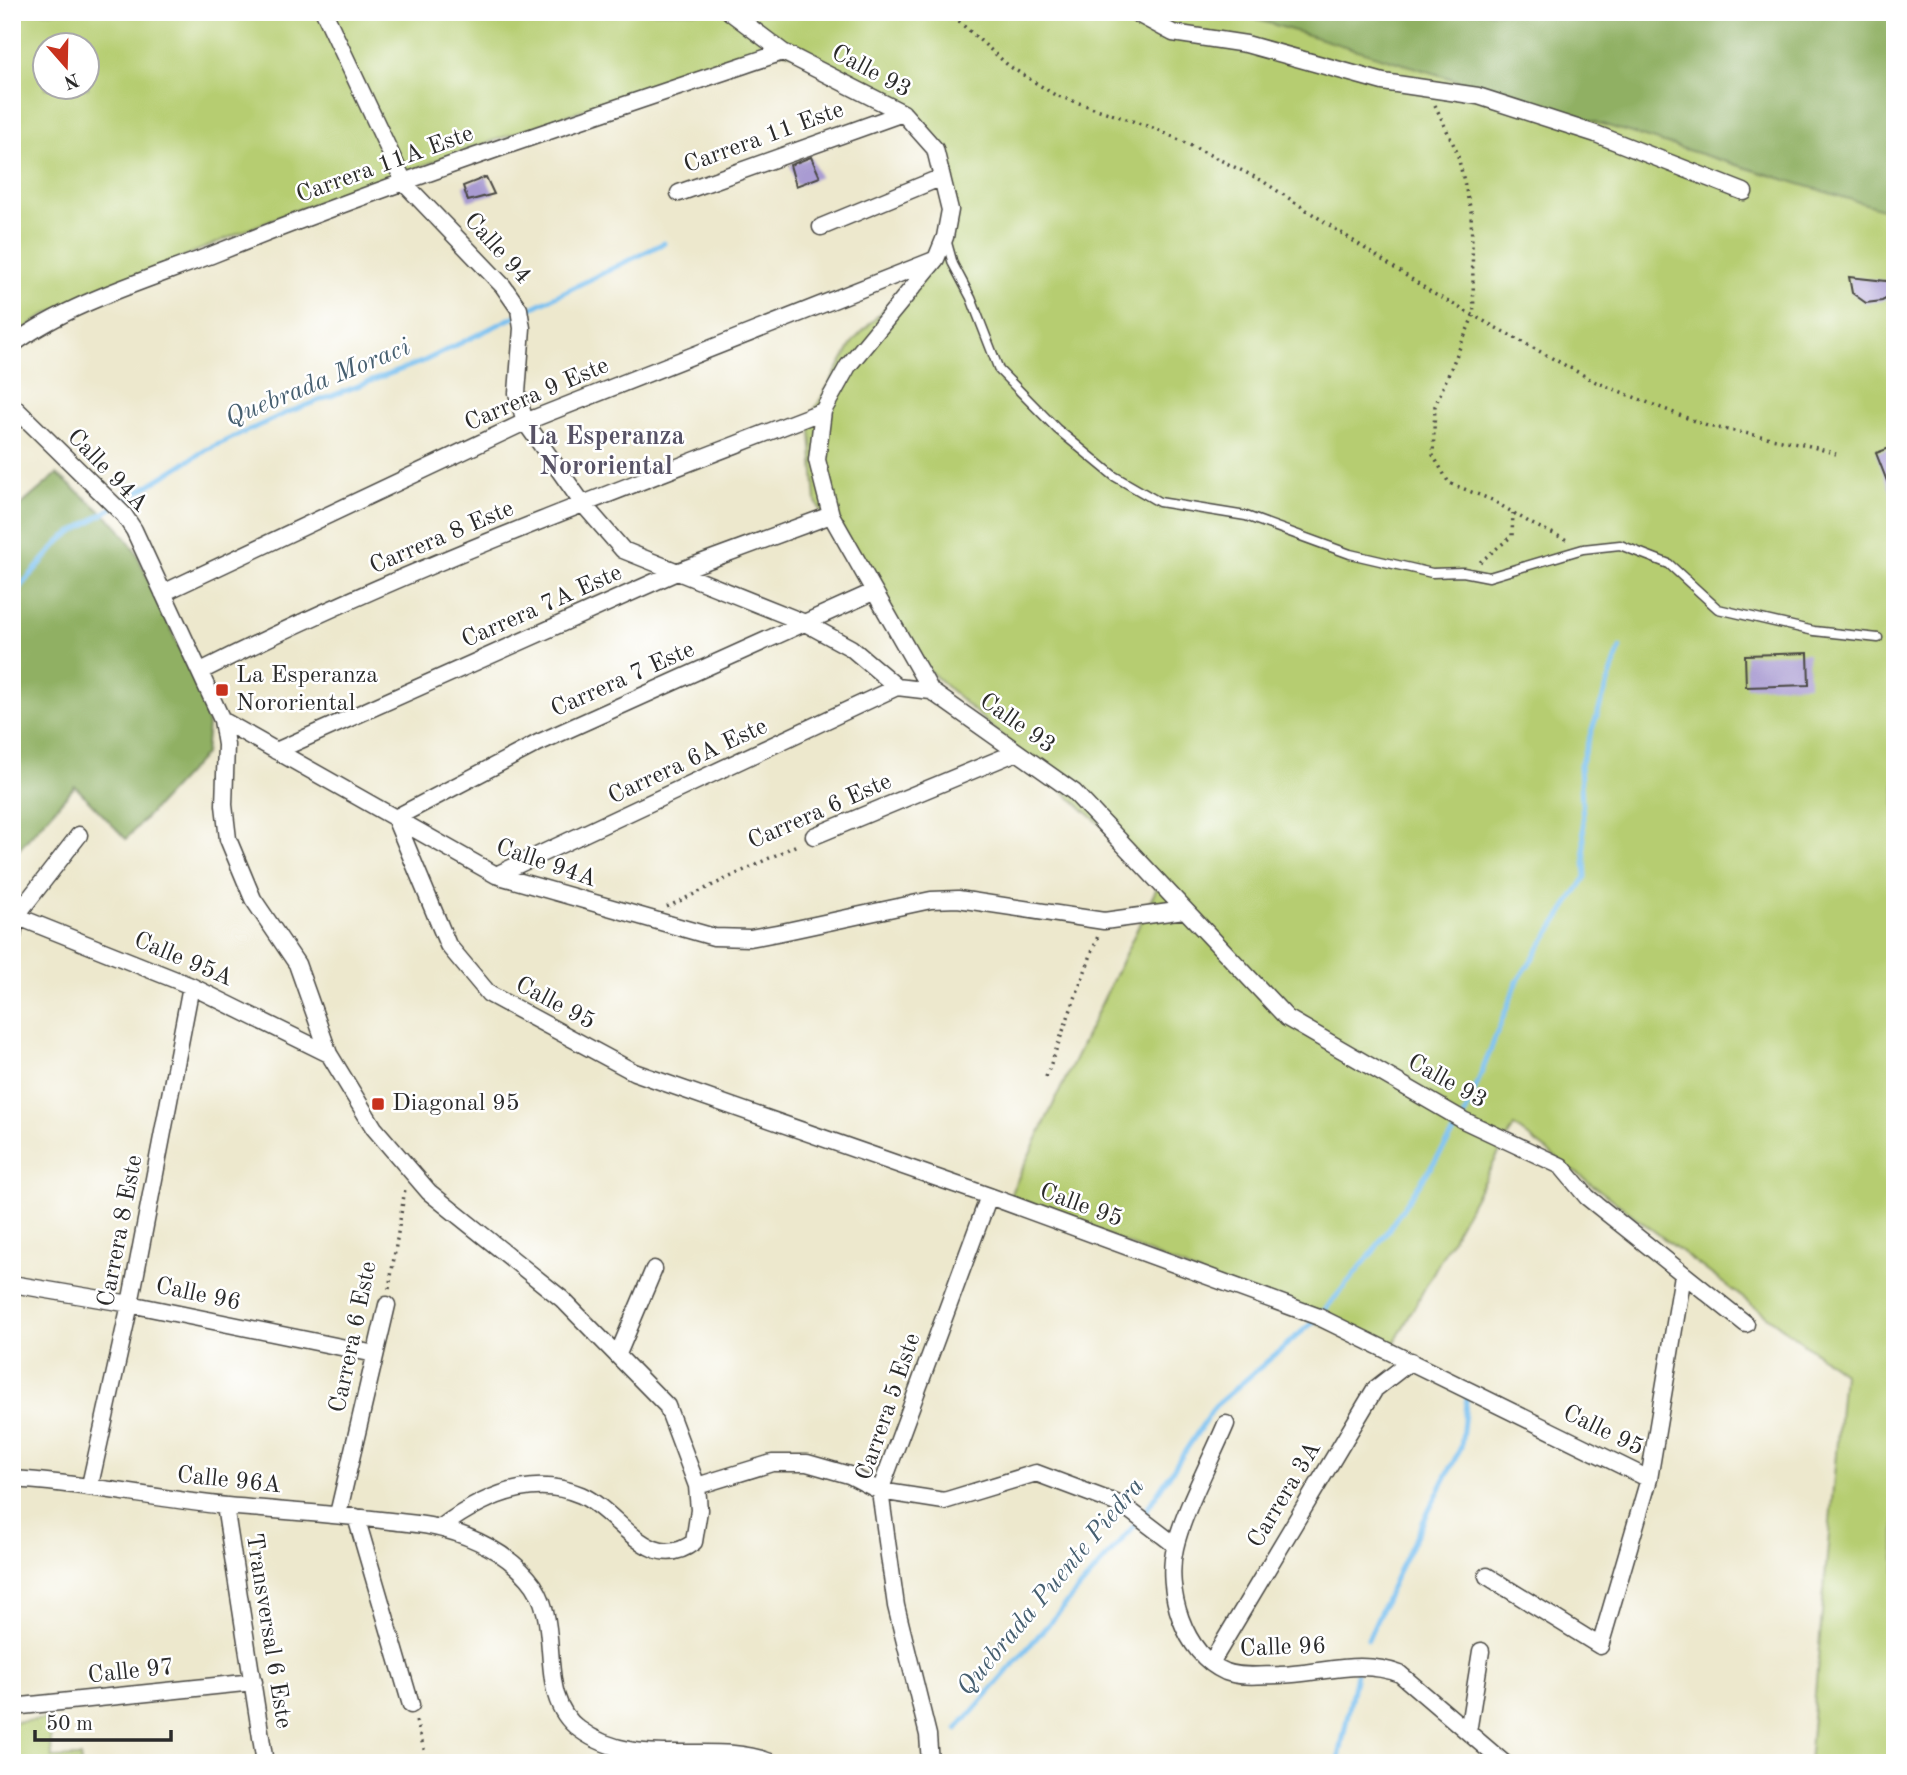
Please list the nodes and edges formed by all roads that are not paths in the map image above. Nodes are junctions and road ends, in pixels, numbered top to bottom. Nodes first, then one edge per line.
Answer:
1 (324, 12) edge
2 (730, 12) edge
3 (1133, 12) edge
4 (783, 52) junction
5 (903, 113) junction
6 (942, 177) junction
7 (405, 184) junction
8 (1744, 192) dead end
9 (679, 193) dead end
10 (821, 228) dead end
11 (946, 237) junction
12 (936, 259) junction
13 (12, 345) edge
14 (12, 405) edge
15 (823, 411) junction
16 (525, 422) junction
17 (583, 504) junction
18 (831, 515) junction
19 (679, 571) junction
20 (873, 592) junction
21 (163, 593) junction
22 (805, 624) junction
23 (1878, 638) dead end
24 (201, 671) junction
25 (897, 687) junction
26 (930, 691) junction
27 (222, 720) junction
28 (276, 751) junction
29 (1017, 752) junction
30 (396, 818) junction
31 (79, 835) dead end
32 (814, 836) road end
33 (496, 876) junction
34 (1184, 910) junction
35 (16, 916) junction
36 (12, 942) edge
37 (191, 986) junction
38 (329, 1054) junction
39 (989, 1196) junction
40 (654, 1269) dead end
41 (1683, 1275) junction
42 (12, 1284) edge
43 (130, 1304) junction
44 (387, 1305) road end
45 (1745, 1324) dead end
46 (375, 1354) junction
47 (618, 1354) junction
48 (1410, 1361) junction
49 (1226, 1424) dead end
50 (12, 1479) edge
51 (1649, 1479) junction
52 (90, 1485) junction
53 (697, 1486) junction
54 (880, 1491) junction
55 (225, 1506) junction
56 (338, 1514) junction
57 (356, 1517) junction
58 (440, 1528) junction
59 (1175, 1545) junction
60 (1487, 1576) dead end
61 (1481, 1651) dead end
62 (1212, 1664) junction
63 (254, 1682) junction
64 (411, 1705) road end
65 (12, 1707) edge
66 (1468, 1732) junction
67 (265, 1763) edge
68 (773, 1763) edge
69 (930, 1763) edge
70 (1504, 1763) edge

1 - 7 street, Calle 94
2 - 4 street, Calle 93
3 - 8 street
4 - 5 street, Calle 93
4 - 7 street, Carrera 11A Este
5 - 6 street, Calle 93
5 - 9 street, Carrera 11 Este
6 - 10 street
6 - 11 street, Calle 93
7 - 13 street, Carrera 11A Este
7 - 16 street, Calle 94
11 - 12 street, Calle 93
11 - 23 lane
12 - 15 street, Calle 93
12 - 16 street, Carrera 9 Este
14 - 21 street, Calle 94A
15 - 17 street, Carrera 8 Este
15 - 18 street, Calle 93
16 - 17 street, Calle 94
16 - 21 street, Carrera 9 Este
17 - 19 street, Calle 94
17 - 24 street, Carrera 8 Este
18 - 19 street, Carrera 7A Este
18 - 20 street, Calle 93
19 - 22 street, Calle 94
19 - 28 street, Carrera 7A Este
20 - 22 street, Carrera 7 Este
20 - 26 street, Calle 93
21 - 24 street, Calle 94A
22 - 25 street, Calle 94
22 - 30 street, Carrera 7 Este
24 - 27 street, Calle 94A
25 - 26 street
25 - 33 street, Carrera 6A Este
26 - 29 street, Calle 93
27 - 28 street, Calle 94A
27 - 38 street
28 - 30 street, Calle 94A
29 - 32 street, Carrera 6 Este
29 - 34 street, Calle 93
30 - 33 street, Calle 94A
30 - 39 street, Calle 95
31 - 35 street
33 - 34 street, Calle 94A
34 - 41 street, Calle 93
35 - 36 street
35 - 37 street, Calle 95A
37 - 38 street, Calle 95A
37 - 43 street, Carrera 8 Este
38 - 47 street
39 - 48 street, Calle 95
39 - 54 street, Carrera 5 Este
40 - 47 street
41 - 45 street, Calle 93
41 - 51 street
42 - 43 street, Calle 96
43 - 46 street, Calle 96
43 - 52 street, Carrera 8 Este
44 - 46 street, Carrera 6 Este
46 - 56 street, Carrera 6 Este
47 - 53 street
48 - 51 street, Calle 95
48 - 62 street, Carrera 3A
49 - 59 street, Calle 96
50 - 52 street, Calle 96A
51 - 60 street
52 - 55 street, Calle 96A
53 - 54 street
53 - 58 street
54 - 59 street
54 - 69 street, Carrera 5 Este
55 - 56 street, Calle 96A
55 - 63 street, Transversal 6 Este
56 - 57 street, Calle 96A
57 - 58 street, Calle 96A
57 - 64 street
58 - 68 street, Calle 96A
59 - 62 street, Calle 96
61 - 66 street
62 - 66 street, Calle 96
63 - 65 street, Calle 97
63 - 67 street, Transversal 6 Este
66 - 70 street, Calle 96

